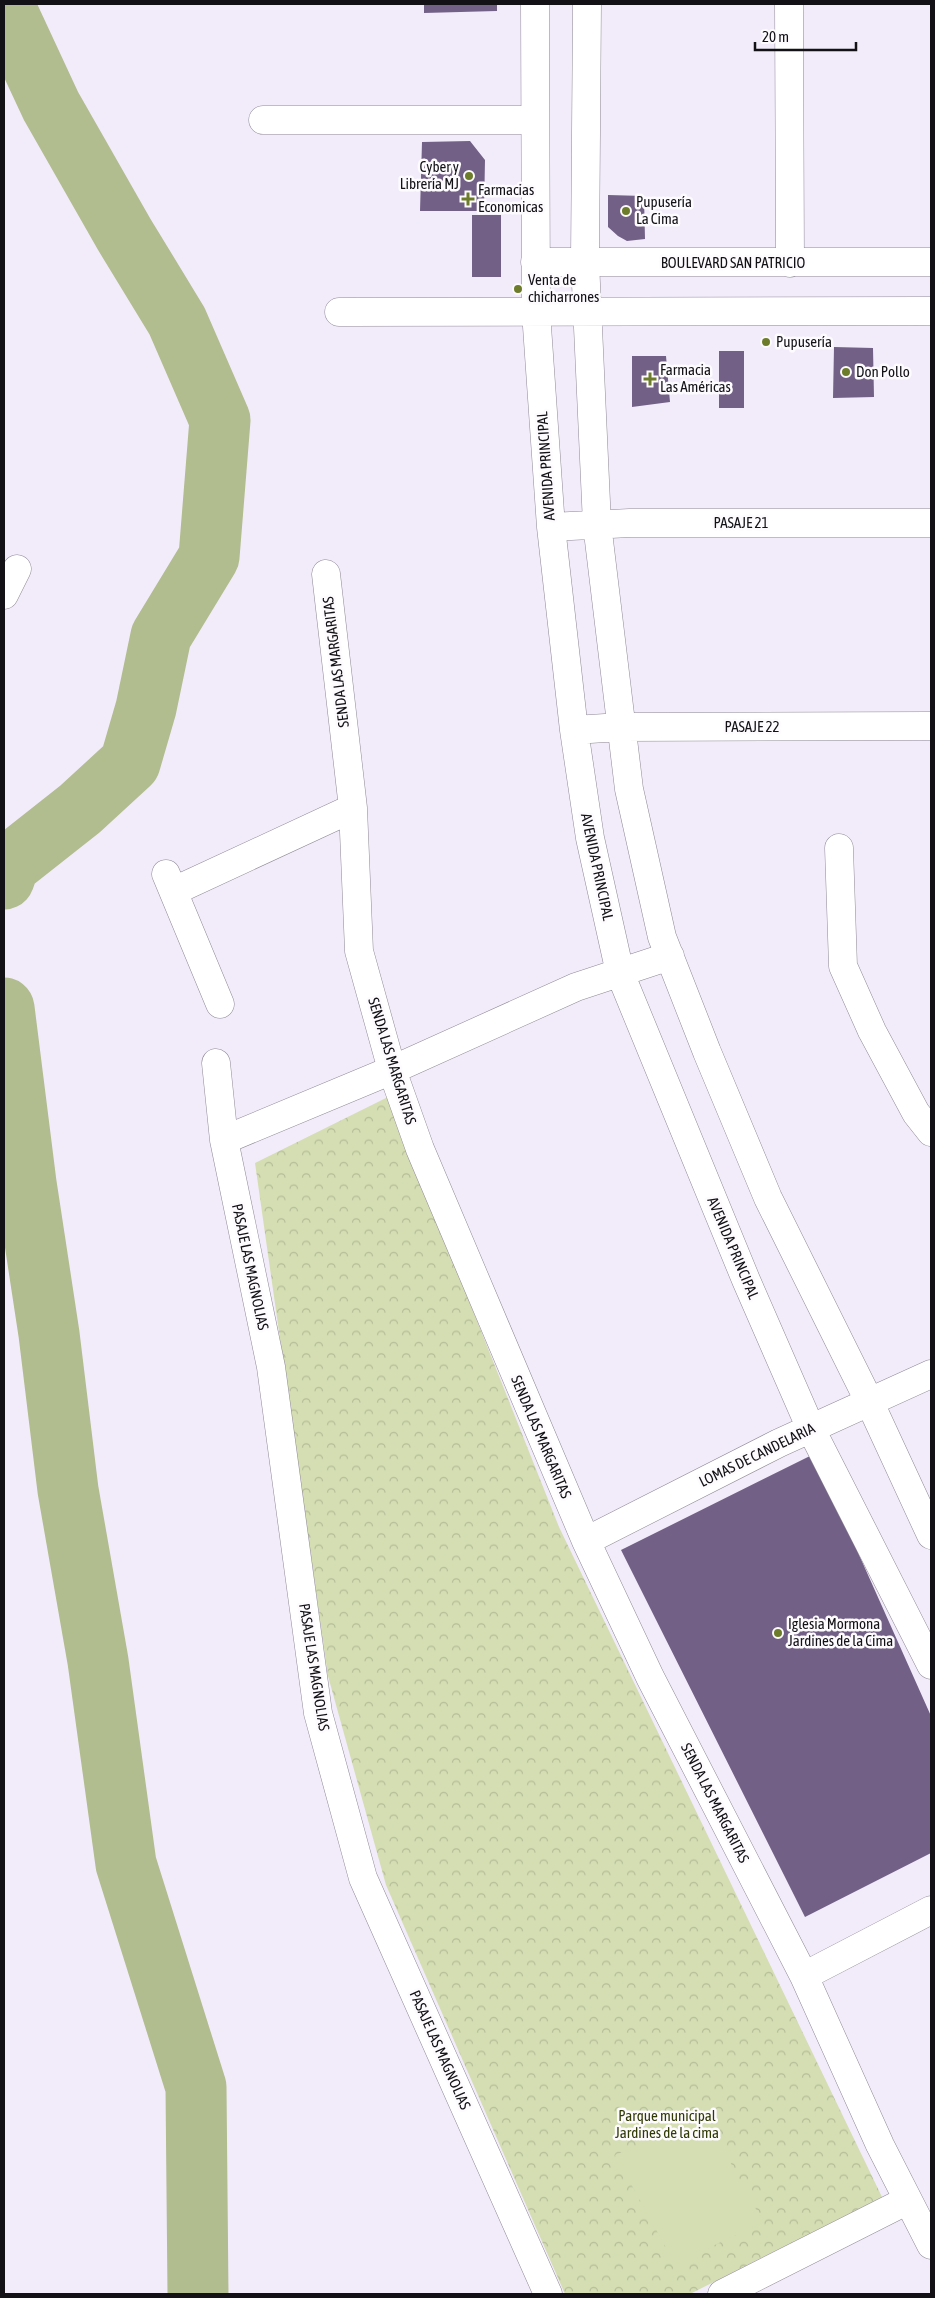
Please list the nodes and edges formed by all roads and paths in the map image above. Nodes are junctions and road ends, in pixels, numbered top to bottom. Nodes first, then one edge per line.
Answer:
1 (535, 4) edge
2 (587, 4) edge
3 (788, 4) edge
4 (263, 120) dead end
5 (535, 120) junction
6 (535, 262) junction
7 (585, 262) junction
8 (931, 262) edge
9 (790, 264) junction
10 (931, 311) edge
11 (339, 312) dead end
12 (536, 312) junction
13 (587, 312) junction
14 (931, 523) edge
15 (597, 524) junction
16 (551, 527) junction
17 (17, 569) dead end
18 (326, 574) dead end
19 (4, 595) edge
20 (931, 726) edge
21 (621, 727) junction
22 (574, 730) junction
23 (353, 808) junction
24 (839, 848) dead end
25 (670, 956) junction
26 (620, 973) junction
27 (220, 1004) dead end
28 (216, 1063) dead end
29 (392, 1070) junction
30 (931, 1132) edge
31 (224, 1140) junction
32 (931, 1374) edge
33 (870, 1403) junction
34 (811, 1429) junction
35 (931, 1535) edge
36 (586, 1541) junction
37 (931, 1665) edge
38 (931, 1910) edge
39 (804, 1976) junction
40 (908, 2200) junction
41 (931, 2245) edge
42 (548, 2294) edge
43 (722, 2294) edge

1 - 5 street, AVENIDA PRINCIPAL
2 - 7 street
3 - 9 street
4 - 5 street
5 - 6 street, AVENIDA PRINCIPAL
6 - 7 street, BOULEVARD SAN PATRICIO
6 - 12 street, AVENIDA PRINCIPAL
7 - 9 street, BOULEVARD SAN PATRICIO
7 - 13 street
8 - 9 street, BOULEVARD SAN PATRICIO
10 - 13 street
11 - 12 street
12 - 13 street
12 - 16 street, AVENIDA PRINCIPAL
13 - 15 street
14 - 15 street, PASAJE 21
15 - 16 street, PASAJE 21
15 - 21 street
16 - 22 street, AVENIDA PRINCIPAL
17 - 19 street
18 - 23 street, SENDA LAS MARGARITAS
20 - 21 street, PASAJE 22
21 - 22 street, PASAJE 22
21 - 25 street
22 - 26 street, AVENIDA PRINCIPAL
23 - 27 street
23 - 29 street, SENDA LAS MARGARITAS
24 - 30 street
25 - 26 street
25 - 33 street
26 - 29 street
26 - 34 street, AVENIDA PRINCIPAL
28 - 31 street, PASAJE LAS MAGNOLIAS
29 - 31 street
29 - 36 street, SENDA LAS MARGARITAS
31 - 42 street, PASAJE LAS MAGNOLIAS
32 - 33 street, LOMAS DE CANDELARIA
33 - 34 street, LOMAS DE CANDELARIA
33 - 35 street
34 - 36 street, LOMAS DE CANDELARIA
34 - 37 street, AVENIDA PRINCIPAL
36 - 39 street, SENDA LAS MARGARITAS
38 - 39 street
39 - 40 street, SENDA LAS MARGARITAS
40 - 41 street, SENDA LAS MARGARITAS
40 - 43 street

